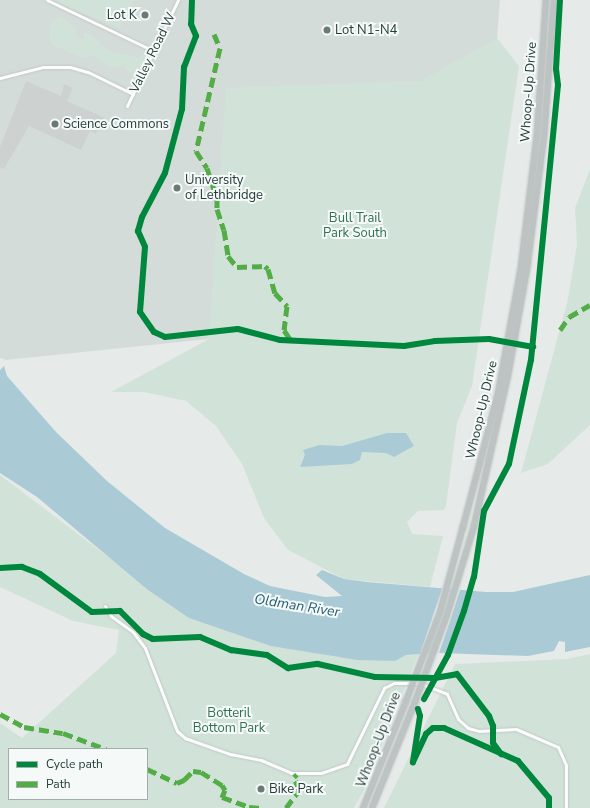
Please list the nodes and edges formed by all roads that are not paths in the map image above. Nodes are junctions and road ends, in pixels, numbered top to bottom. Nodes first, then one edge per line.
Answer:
1 (47, 0) edge
2 (178, 0) edge
3 (546, 0) edge
4 (554, 0) edge
5 (154, 51) junction
6 (0, 78) edge
7 (133, 94) junction
8 (127, 106) dead end
9 (105, 606) dead end
10 (416, 702) junction
11 (363, 808) edge
12 (372, 808) edge
13 (377, 808) edge
14 (566, 808) edge

1 - 5 street
2 - 5 street, Valley Road W
3 - 11 highway, Whoop-Up Drive, bridge
4 - 10 highway, Whoop-Up Drive, bridge
5 - 7 street, Valley Road W
6 - 7 street
7 - 8 street, Valley Road W
9 - 14 street
10 - 12 highway, Whoop-Up Drive
10 - 13 highway

